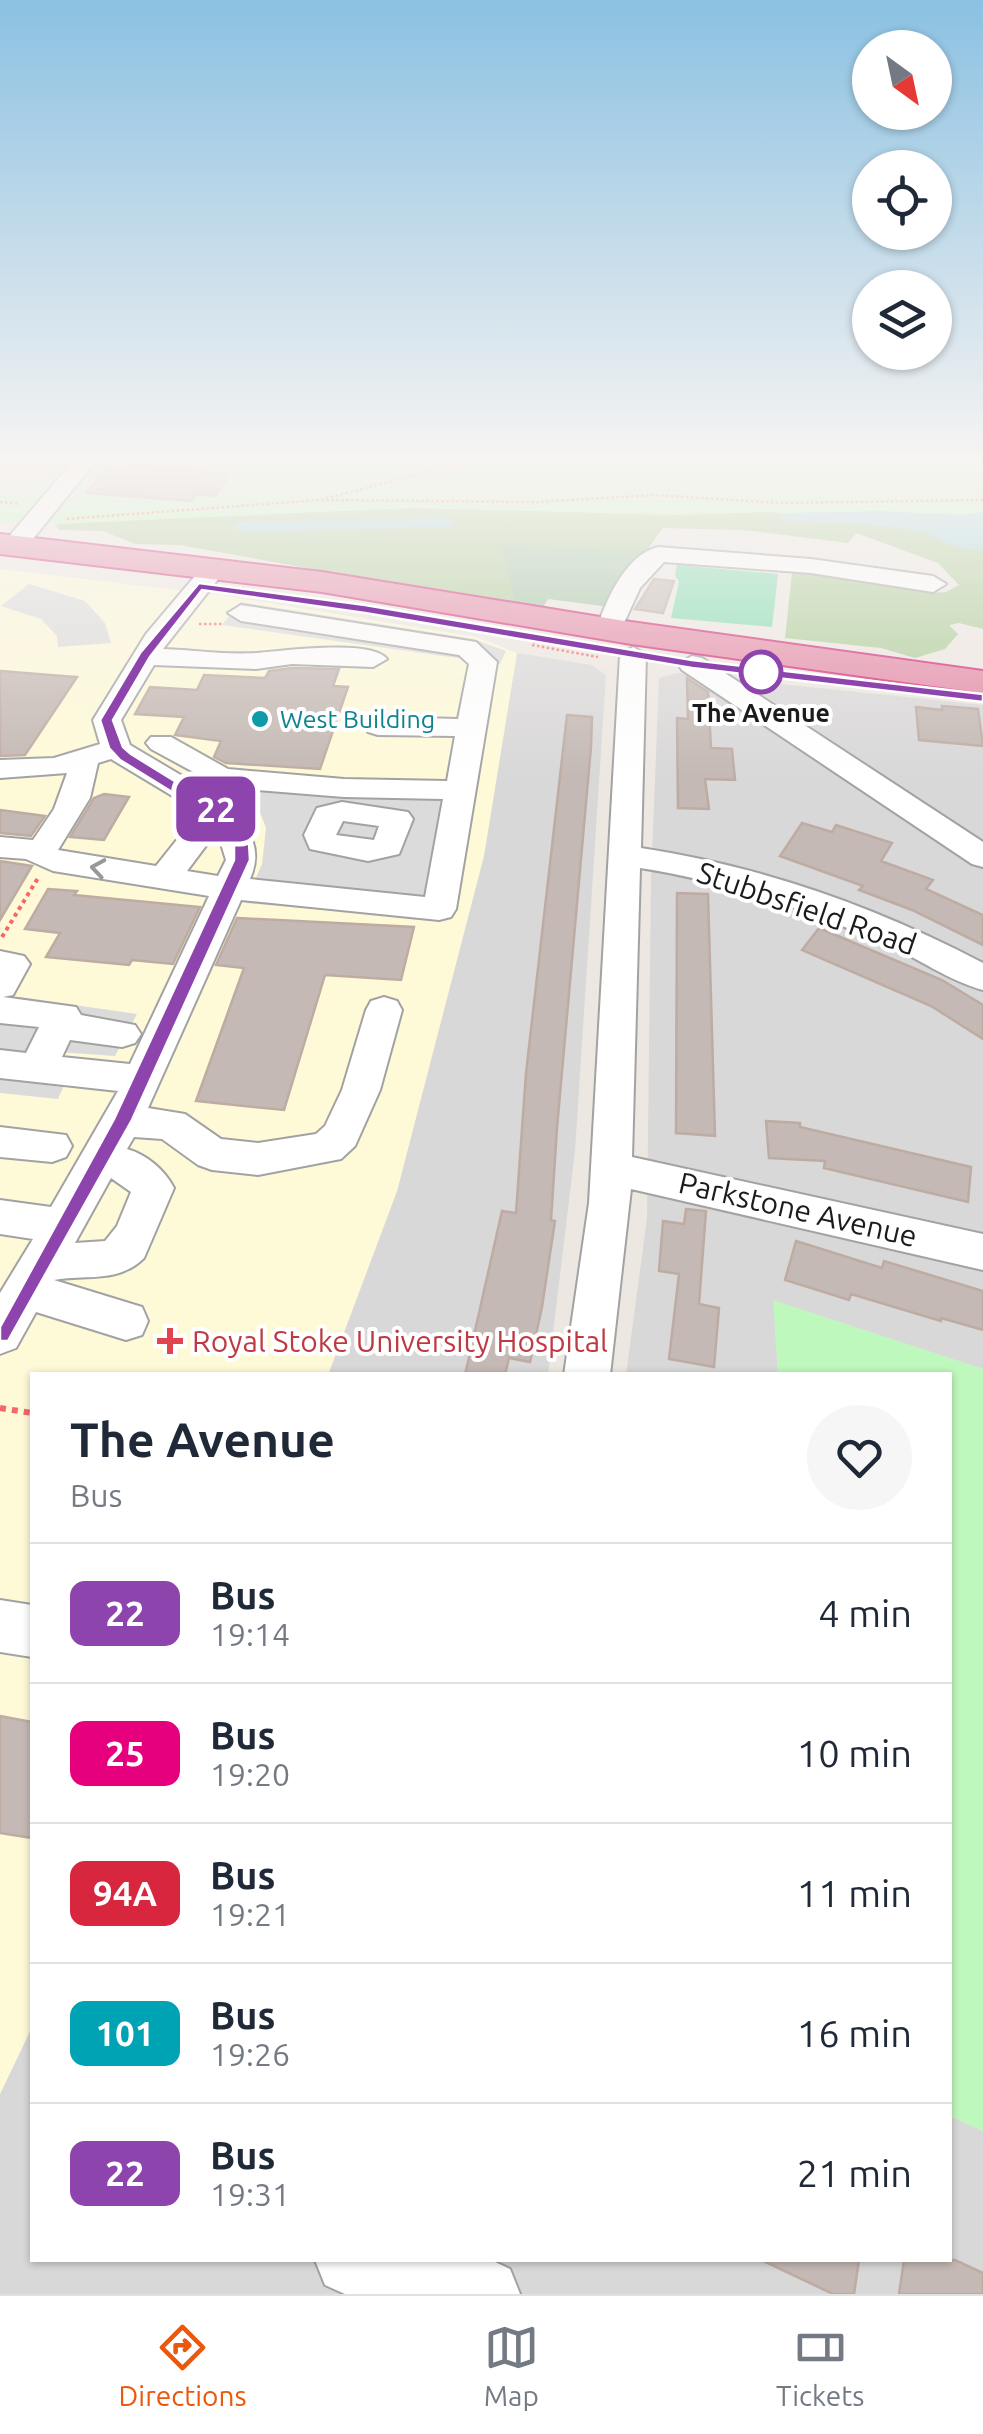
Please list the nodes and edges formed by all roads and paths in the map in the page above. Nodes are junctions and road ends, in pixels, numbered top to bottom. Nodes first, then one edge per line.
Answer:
1 (133, 564) edge
2 (646, 564) edge
3 (784, 564) edge
4 (926, 573) dead end
5 (207, 577) junction
6 (241, 613) joint
7 (170, 622) junction
8 (627, 640) junction
9 (144, 656) junction
10 (373, 659) dead end
11 (692, 664) junction
12 (983, 682) edge
13 (983, 698) edge
14 (378, 726) dead end
15 (470, 728) junction
16 (161, 743) dead end
17 (116, 748) junction
18 (83, 759) junction
19 (0, 769) edge
20 (458, 790) junction
21 (218, 810) junction
22 (0, 847) edge
23 (45, 856) junction
24 (626, 856) junction
25 (983, 857) edge
26 (236, 874) junction
27 (164, 878) junction
28 (0, 939) edge
29 (0, 963) edge
30 (983, 978) edge
31 (0, 986) edge
32 (0, 1010) edge
33 (384, 1010) dead end
34 (58, 1025) junction
35 (122, 1034) dead end
36 (19, 1066) edge
37 (141, 1080) junction
38 (123, 1120) junction
39 (0, 1142) edge
40 (52, 1146) dead end
41 (99, 1160) junction
42 (612, 1169) junction
43 (0, 1216) edge
44 (983, 1252) edge
45 (46, 1259) junction
46 (126, 1320) dead end
47 (0, 1334) edge
48 (587, 1372) edge
49 (0, 1408) edge
50 (30, 1412) edge
51 (0, 1626) edge
52 (30, 1632) edge
53 (354, 2262) edge
54 (422, 2269) edge
55 (485, 2294) edge

1 - 5 highway
2 - 8 street
3 - 4 street
5 - 7 street
5 - 8 highway
6 - 7 path
6 - 15 street
7 - 9 street
8 - 11 highway
8 - 12 highway
8 - 24 street
9 - 10 street
9 - 17 street
11 - 13 highway
11 - 25 street
14 - 15 street
15 - 20 street
16 - 20 street
17 - 18 street
17 - 21 street
18 - 19 street
18 - 23 street
20 - 26 street
21 - 26 street
21 - 27 street
22 - 23 street
27 -> 23 street
23 - 28 path
24 - 30 street, Stubbsfield Road
24 - 42 street
26 - 27 street
26 - 37 street
29 - 31 street
32 - 34 street
33 - 38 street
34 - 35 street
34 - 36 street
36 - 37 street
37 - 38 street
38 - 41 street
39 - 40 street
41 - 45 street
41 - 45 street
42 - 44 street, Parkstone Avenue
42 - 48 street
43 - 45 street
45 - 46 street
45 - 47 street
49 - 50 path
51 - 52 street
53 - 54 street
54 - 55 street

